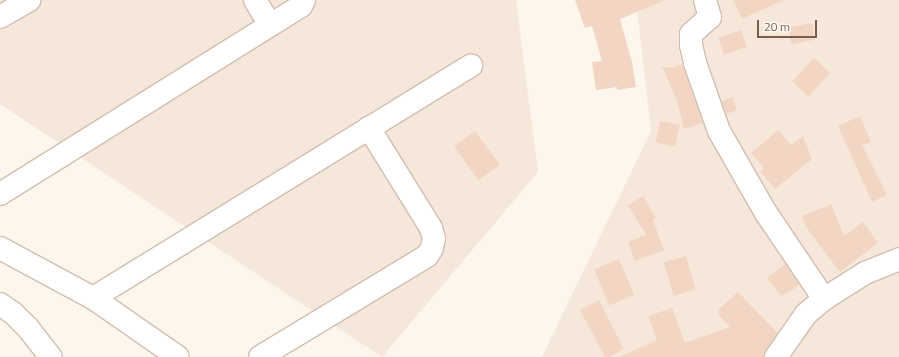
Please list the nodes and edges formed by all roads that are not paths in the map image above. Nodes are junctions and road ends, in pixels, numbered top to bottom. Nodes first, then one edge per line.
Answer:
1 (28, 0) edge
2 (255, 0) edge
3 (304, 0) edge
4 (705, 0) edge
5 (0, 17) edge
6 (270, 24) junction
7 (471, 65) dead end
8 (369, 128) junction
9 (0, 194) edge
10 (0, 248) edge
11 (899, 259) edge
12 (93, 298) junction
13 (824, 299) junction
14 (0, 304) edge
15 (51, 357) edge
16 (178, 357) edge
17 (260, 357) edge
18 (776, 357) edge

1 - 5 street
2 - 6 street
3 - 6 street
4 - 13 street
6 - 9 street
7 - 8 street
8 - 12 street
8 - 17 street
10 - 12 street
11 - 13 street
12 - 16 street
13 - 18 street
14 - 15 street

